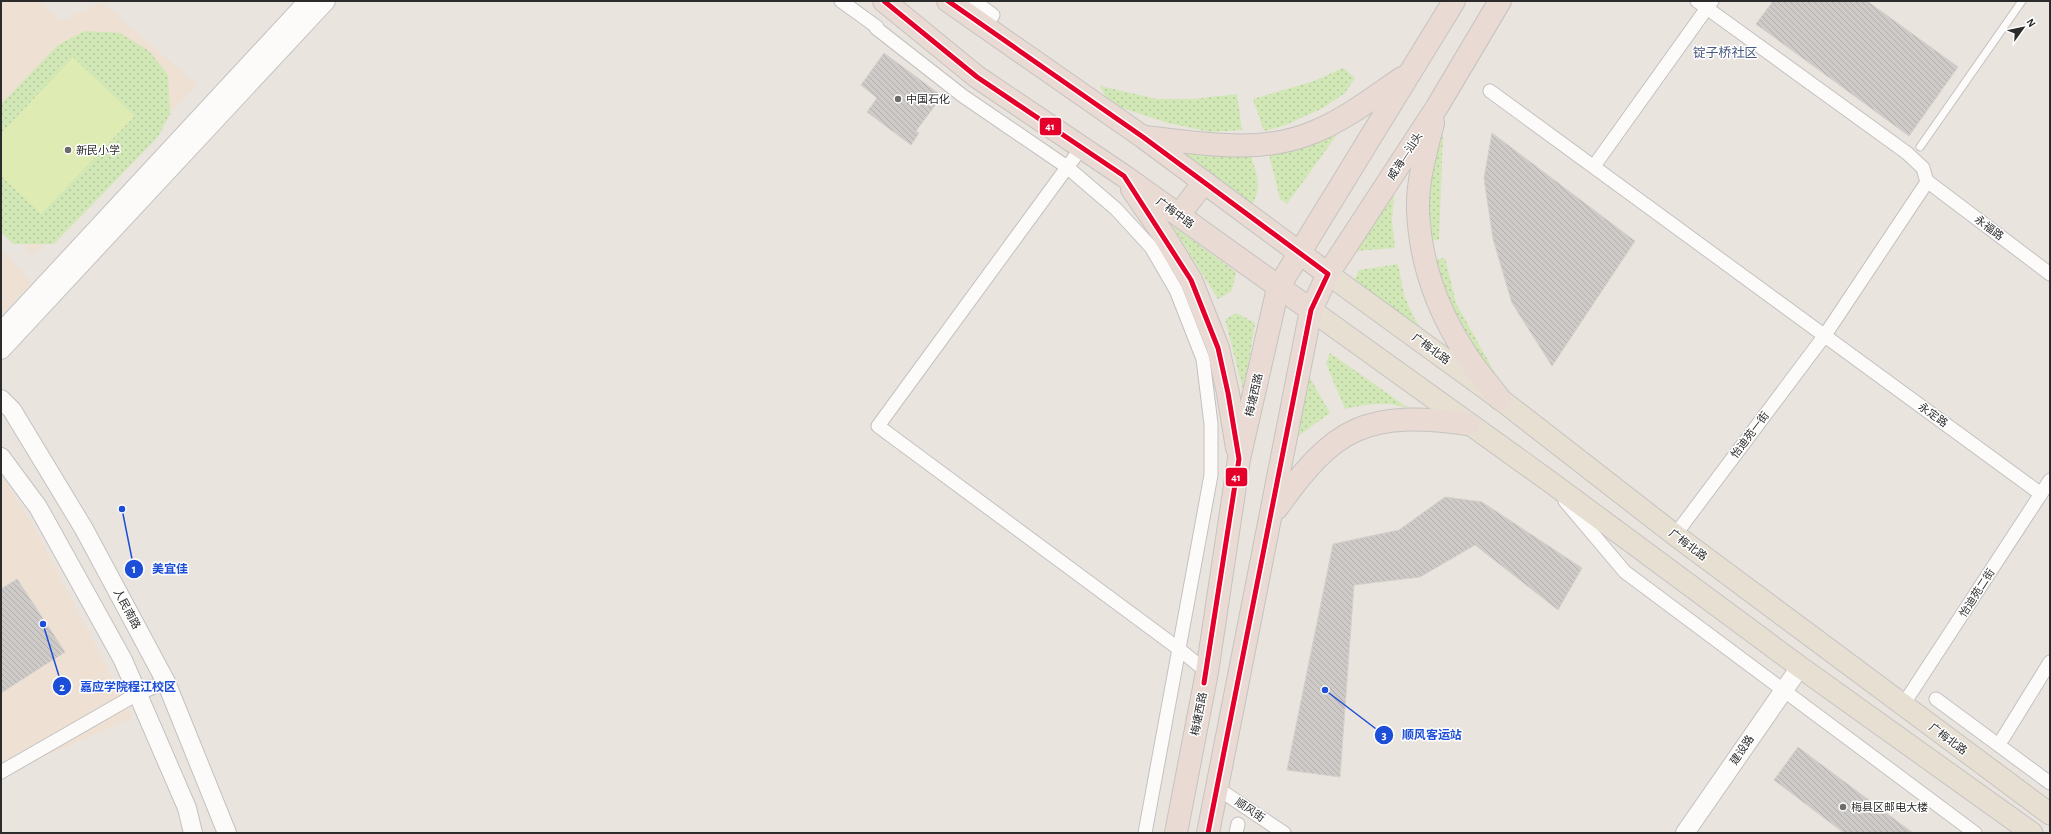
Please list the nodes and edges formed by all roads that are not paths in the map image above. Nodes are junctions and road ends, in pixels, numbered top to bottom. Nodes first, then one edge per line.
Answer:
1 (308, 1) edge
2 (326, 1) edge
3 (841, 1) edge
4 (884, 1) edge
5 (948, 1) edge
6 (974, 1) edge
7 (1454, 1) edge
8 (1500, 1) edge
9 (2022, 1) edge
10 (1705, 3) edge
11 (985, 27) junction
12 (1408, 74) junction
13 (1490, 91) dead end
14 (1437, 108) junction
15 (1143, 137) junction
16 (1082, 147) junction
17 (1920, 147) dead end
18 (1594, 166) junction
19 (1067, 167) junction
20 (1124, 176) junction
21 (1927, 181) junction
22 (1204, 182) junction
23 (1178, 215) junction
24 (1300, 253) junction
25 (1328, 274) junction
26 (2050, 274) edge
27 (1278, 288) junction
28 (1311, 310) junction
29 (1, 332) edge
30 (1825, 335) junction
31 (1, 350) edge
32 (1500, 399) junction
33 (1, 400) edge
34 (1468, 424) junction
35 (1, 457) edge
36 (1239, 459) junction
37 (2050, 480) edge
38 (1549, 481) junction
39 (2041, 494) junction
40 (1272, 514) junction
41 (1675, 535) junction
42 (1179, 649) junction
43 (2050, 662) edge
44 (1800, 666) junction
45 (1207, 672) junction
46 (166, 682) junction
47 (1782, 691) junction
48 (137, 694) junction
49 (1936, 699) dead end
50 (1903, 705) junction
51 (2003, 738) dead end
52 (1, 772) edge
53 (2050, 783) edge
54 (1217, 788) junction
55 (2050, 814) edge
56 (193, 833) edge
57 (227, 833) edge
58 (1145, 833) edge
59 (1176, 833) edge
60 (1208, 833) edge
61 (1284, 833) edge
62 (1685, 833) edge
63 (1975, 833) edge
64 (2032, 833) edge

1 - 29 street
2 - 31 street
3 - 19 street
4 - 16 highway, 广梅中路
5 - 11 highway
6 - 11 street
7 - 12 highway
8 - 14 highway, 威海—汕头
9 - 17 lane
10 - 18 street
10 - 21 street
11 - 15 highway
12 - 15 highway
12 - 24 highway
13 - 18 street, 永定路
14 - 25 highway, 威海—汕头
14 - 32 highway
15 - 22 highway
16 - 19 street
16 - 20 highway, 广梅中路
18 - 30 street, 永定路
19 - 42 street
19 - 42 street
20 - 23 highway, 广梅中路
20 - 36 highway
21 - 26 street, 永福路
21 - 30 street, 怡迪苑一街
22 - 23 highway
22 - 24 highway
23 - 27 highway, 广梅中路
24 - 25 highway
24 - 27 highway
25 - 28 highway, 威海—汕头
25 - 32 main road, 广梅北路
27 - 28 highway, 广梅中路
27 - 36 highway, 梅塘西路
28 - 34 main road
28 - 40 highway
30 - 39 street, 永定路
30 - 41 street, 怡迪苑一街
32 - 41 main road, 广梅北路
33 - 46 street, 人民南路
34 - 38 main road
34 - 40 highway
35 - 48 street
36 - 45 highway, 梅塘西路
37 - 39 street, 怡迪苑二街
38 - 44 main road
38 - 47 street
39 - 50 street, 怡迪苑二街
40 - 54 highway
41 - 50 main road, 广梅北路
42 - 45 street
42 - 58 street
43 - 51 street
44 - 47 street, 建设路
44 - 64 main road
45 - 59 highway, 梅塘西路
46 - 48 street
46 - 57 street, 人民南路
47 - 62 street, 建设路
47 - 63 street
48 - 52 street
48 - 56 street
49 - 53 street
50 - 55 main road, 广梅北路
54 - 60 highway
54 - 61 street, 顺风街

